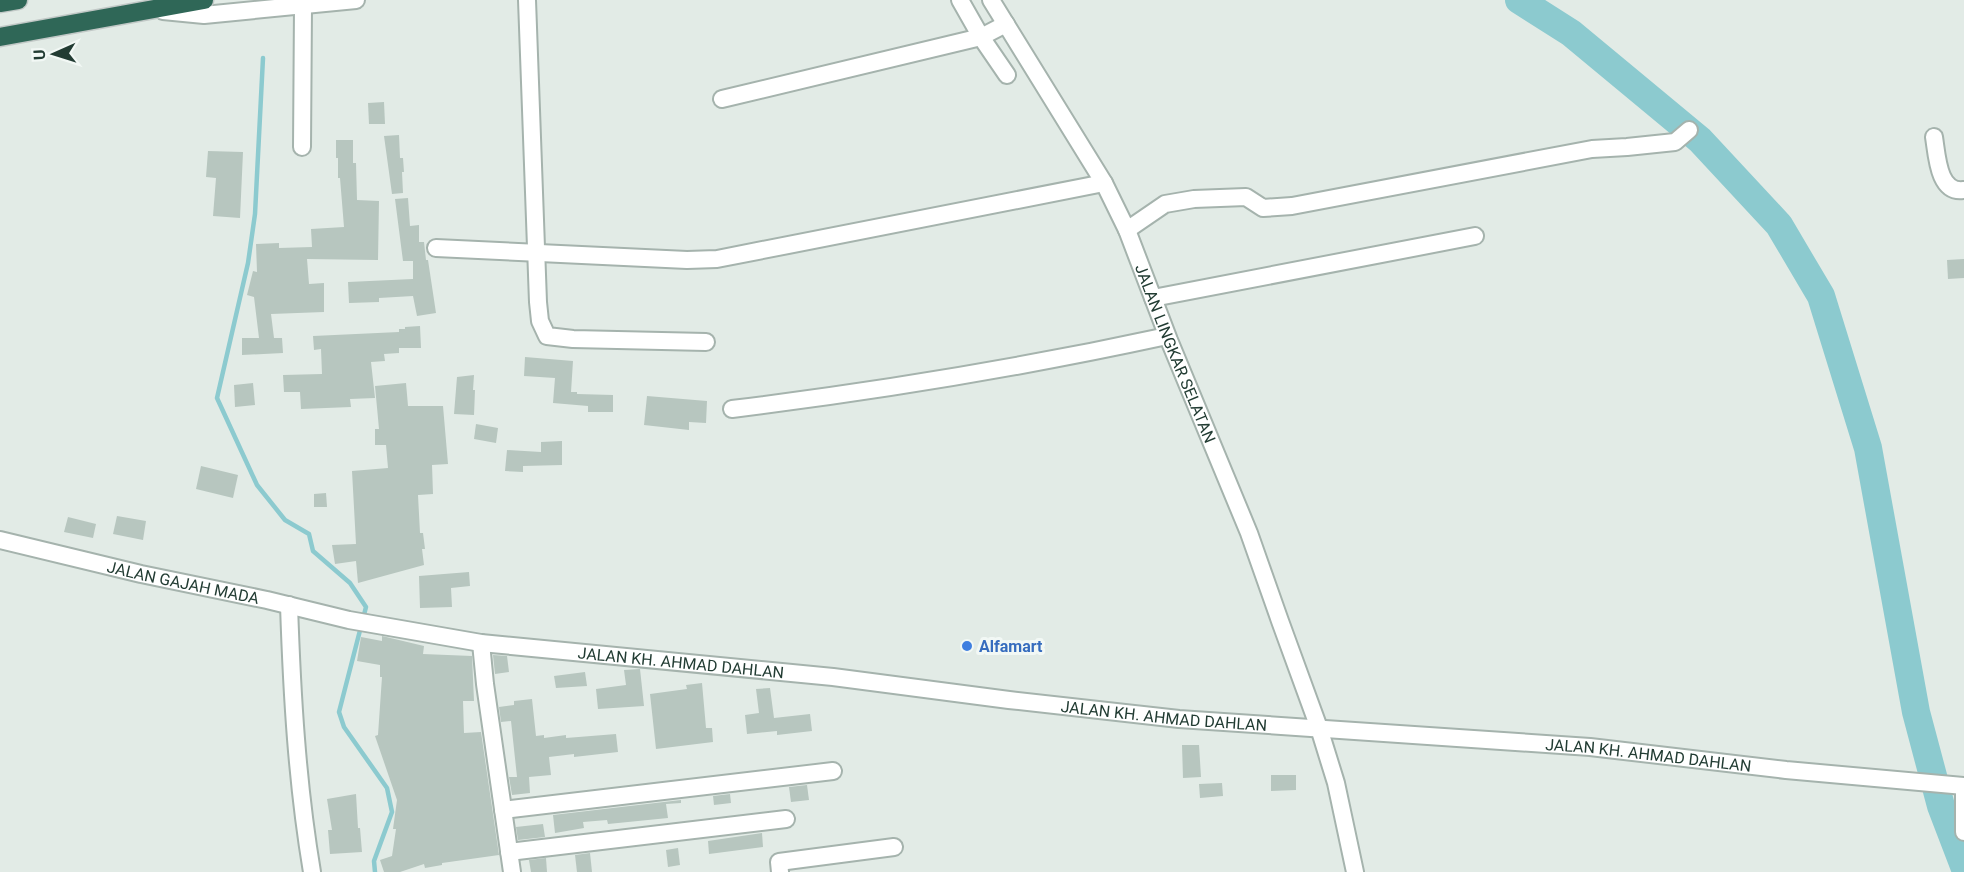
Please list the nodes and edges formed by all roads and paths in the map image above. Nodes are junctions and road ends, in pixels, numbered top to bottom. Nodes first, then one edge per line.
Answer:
1 (18, 0) edge
2 (204, 0) edge
3 (356, 0) edge
4 (527, 0) edge
5 (960, 0) edge
6 (991, 0) edge
7 (0, 3) edge
8 (303, 7) junction
9 (151, 10) junction
10 (1005, 24) junction
11 (0, 37) edge
12 (981, 37) junction
13 (1007, 75) dead end
14 (722, 99) dead end
15 (1689, 130) dead end
16 (1934, 137) dead end
17 (302, 147) dead end
18 (1104, 183) junction
19 (1964, 190) edge
20 (1127, 230) junction
21 (1474, 236) dead end
22 (436, 248) dead end
23 (536, 253) junction
24 (1153, 298) junction
25 (1167, 336) junction
26 (706, 342) dead end
27 (732, 409) dead end
28 (0, 540) edge
29 (289, 605) junction
30 (366, 624) joint
31 (482, 644) junction
32 (1324, 729) junction
33 (833, 771) dead end
34 (1959, 785) edge
35 (503, 810) junction
36 (786, 819) dead end
37 (1964, 832) edge
38 (894, 847) dead end
39 (509, 852) junction
40 (312, 872) edge
41 (512, 872) edge
42 (780, 872) edge
43 (1355, 872) edge

1 - 7 highway
2 - 9 highway
3 - 8 street
4 - 23 street
5 - 12 street
6 - 10 street, JALAN LINGKAR SELATAN
8 - 9 street
8 - 17 street
9 - 11 highway
10 - 12 street
10 - 18 street, JALAN LINGKAR SELATAN
12 - 13 street
12 - 14 street
15 - 20 street
16 - 19 street
18 - 20 street, JALAN LINGKAR SELATAN
18 - 23 street
20 - 24 street, JALAN LINGKAR SELATAN
21 - 24 street
22 - 23 street
23 - 26 street
24 - 25 street, JALAN LINGKAR SELATAN
25 - 27 street
25 - 32 street, JALAN LINGKAR SELATAN
28 - 29 street, JALAN GAJAH MADA
29 - 30 street, JALAN GAJAH MADA
29 - 40 street
30 - 31 street, JALAN KH. AHMAD DAHLAN
31 - 32 street, JALAN KH. AHMAD DAHLAN
31 - 35 street
32 - 34 street, JALAN KH. AHMAD DAHLAN
32 - 43 street, JALAN LINGKAR SELATAN
33 - 35 street
34 - 37 street
35 - 39 street
36 - 39 street
38 - 42 street
39 - 41 street

